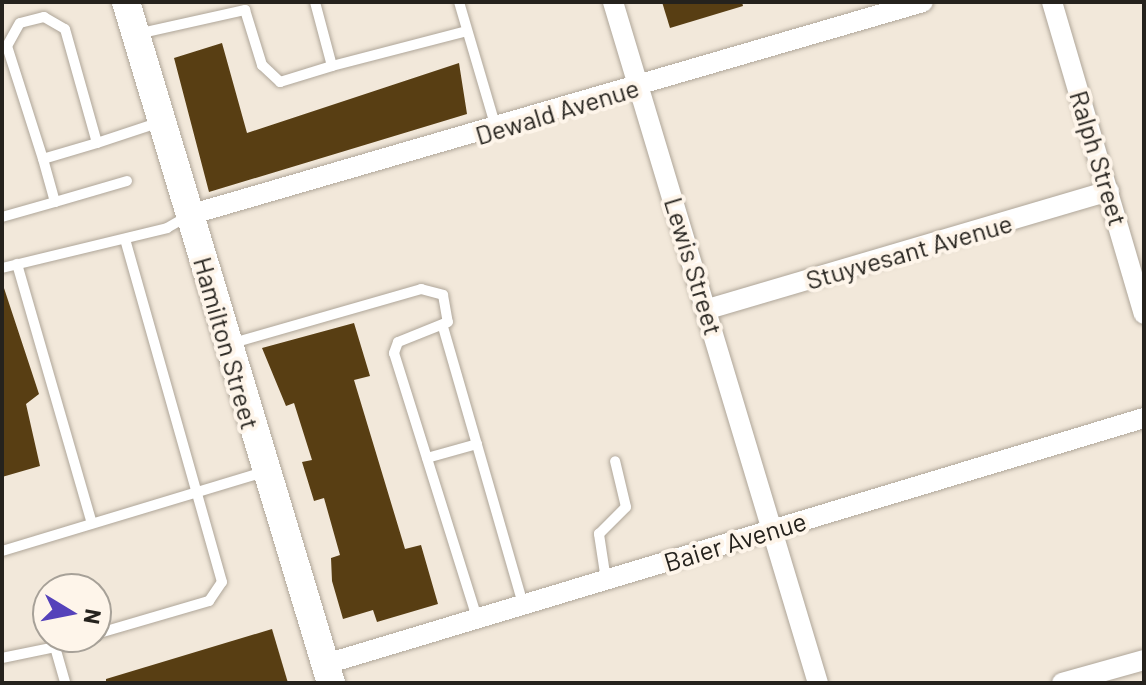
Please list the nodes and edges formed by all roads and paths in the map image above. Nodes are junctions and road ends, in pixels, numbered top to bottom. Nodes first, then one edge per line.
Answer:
1 (126, 2) edge
2 (315, 2) edge
3 (459, 2) edge
4 (613, 2) edge
5 (923, 2) edge
6 (1052, 2) edge
7 (467, 31) junction
8 (136, 35) junction
9 (332, 66) junction
10 (639, 86) junction
11 (162, 122) junction
12 (496, 130) junction
13 (97, 143) junction
14 (43, 159) junction
15 (127, 181) dead end
16 (1109, 191) junction
17 (55, 202) junction
18 (189, 215) junction
19 (2, 217) edge
20 (125, 239) junction
21 (17, 264) junction
22 (2, 268) edge
23 (708, 309) junction
24 (1144, 314) edge
25 (443, 327) junction
26 (227, 345) junction
27 (1144, 418) edge
28 (477, 444) junction
29 (427, 458) junction
30 (615, 461) dead end
31 (266, 471) junction
32 (196, 491) junction
33 (92, 523) junction
34 (772, 530) junction
35 (2, 551) edge
36 (606, 580) junction
37 (523, 605) junction
38 (477, 618) junction
39 (112, 629) edge
40 (32, 652) edge
41 (57, 653) edge
42 (2, 658) edge
43 (1144, 660) edge
44 (328, 673) edge
45 (65, 683) edge
46 (818, 683) edge
47 (1062, 683) edge

1 - 8 street, Hamilton Street
2 - 9 lane
3 - 7 lane
4 - 10 street, Lewis Street
5 - 10 street, Dewald Avenue
6 - 16 street, Ralph Street
7 - 9 lane
7 - 12 lane
8 - 9 lane
8 - 11 street, Hamilton Street
10 - 12 street, Dewald Avenue
10 - 23 street, Lewis Street
11 - 13 lane
11 - 18 street, Hamilton Street
12 - 18 street, Dewald Avenue
13 - 14 lane
13 - 14 lane
14 - 17 lane
15 - 17 lane
16 - 23 street, Stuyvesant Avenue
16 - 24 street, Ralph Street
17 - 19 lane
18 - 20 lane
18 - 26 street, Hamilton Street
20 - 21 lane
20 - 32 lane
21 - 22 lane
21 - 33 lane
23 - 34 street, Lewis Street
25 - 26 lane
25 - 28 lane
25 - 29 lane
26 - 31 street, Hamilton Street
27 - 34 street, Baier Avenue
28 - 29 lane
28 - 37 lane
29 - 38 lane
30 - 36 lane
31 - 32 lane
31 - 44 street, Hamilton Street
32 - 33 lane
32 - 39 lane
33 - 35 lane
34 - 36 street, Baier Avenue
34 - 46 street, Lewis Street
36 - 37 street, Baier Avenue
37 - 38 street, Baier Avenue
38 - 44 street, Baier Avenue
40 - 42 lane
41 - 45 lane
43 - 47 street

